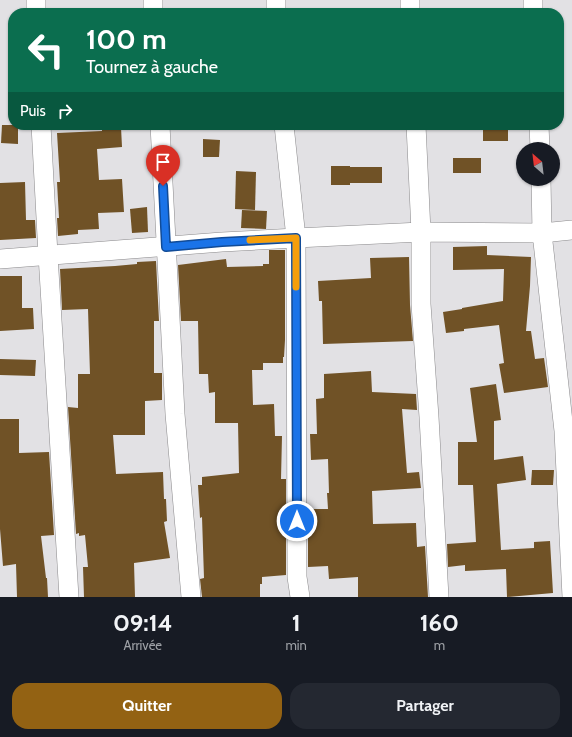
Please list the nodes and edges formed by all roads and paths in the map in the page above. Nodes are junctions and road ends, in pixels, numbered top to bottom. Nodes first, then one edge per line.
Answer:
1 (41, 130) edge
2 (160, 130) edge
3 (285, 130) edge
4 (416, 130) edge
5 (539, 130) edge
6 (540, 142) edge
7 (541, 186) edge
8 (572, 230) edge
9 (421, 232) junction
10 (542, 233) junction
11 (296, 238) junction
12 (166, 247) junction
13 (48, 254) junction
14 (0, 259) edge
15 (69, 597) edge
16 (191, 597) edge
17 (300, 597) edge
18 (439, 597) edge
19 (572, 597) edge

1 - 13 street
2 - 12 street
3 - 11 street
4 - 9 street
5 - 6 street
7 - 10 street
8 - 10 street
9 - 10 street
9 - 11 street
9 - 18 street
10 - 19 street
11 - 12 street
11 - 17 street
12 - 13 street
12 - 16 street
13 - 14 street
13 - 15 street

